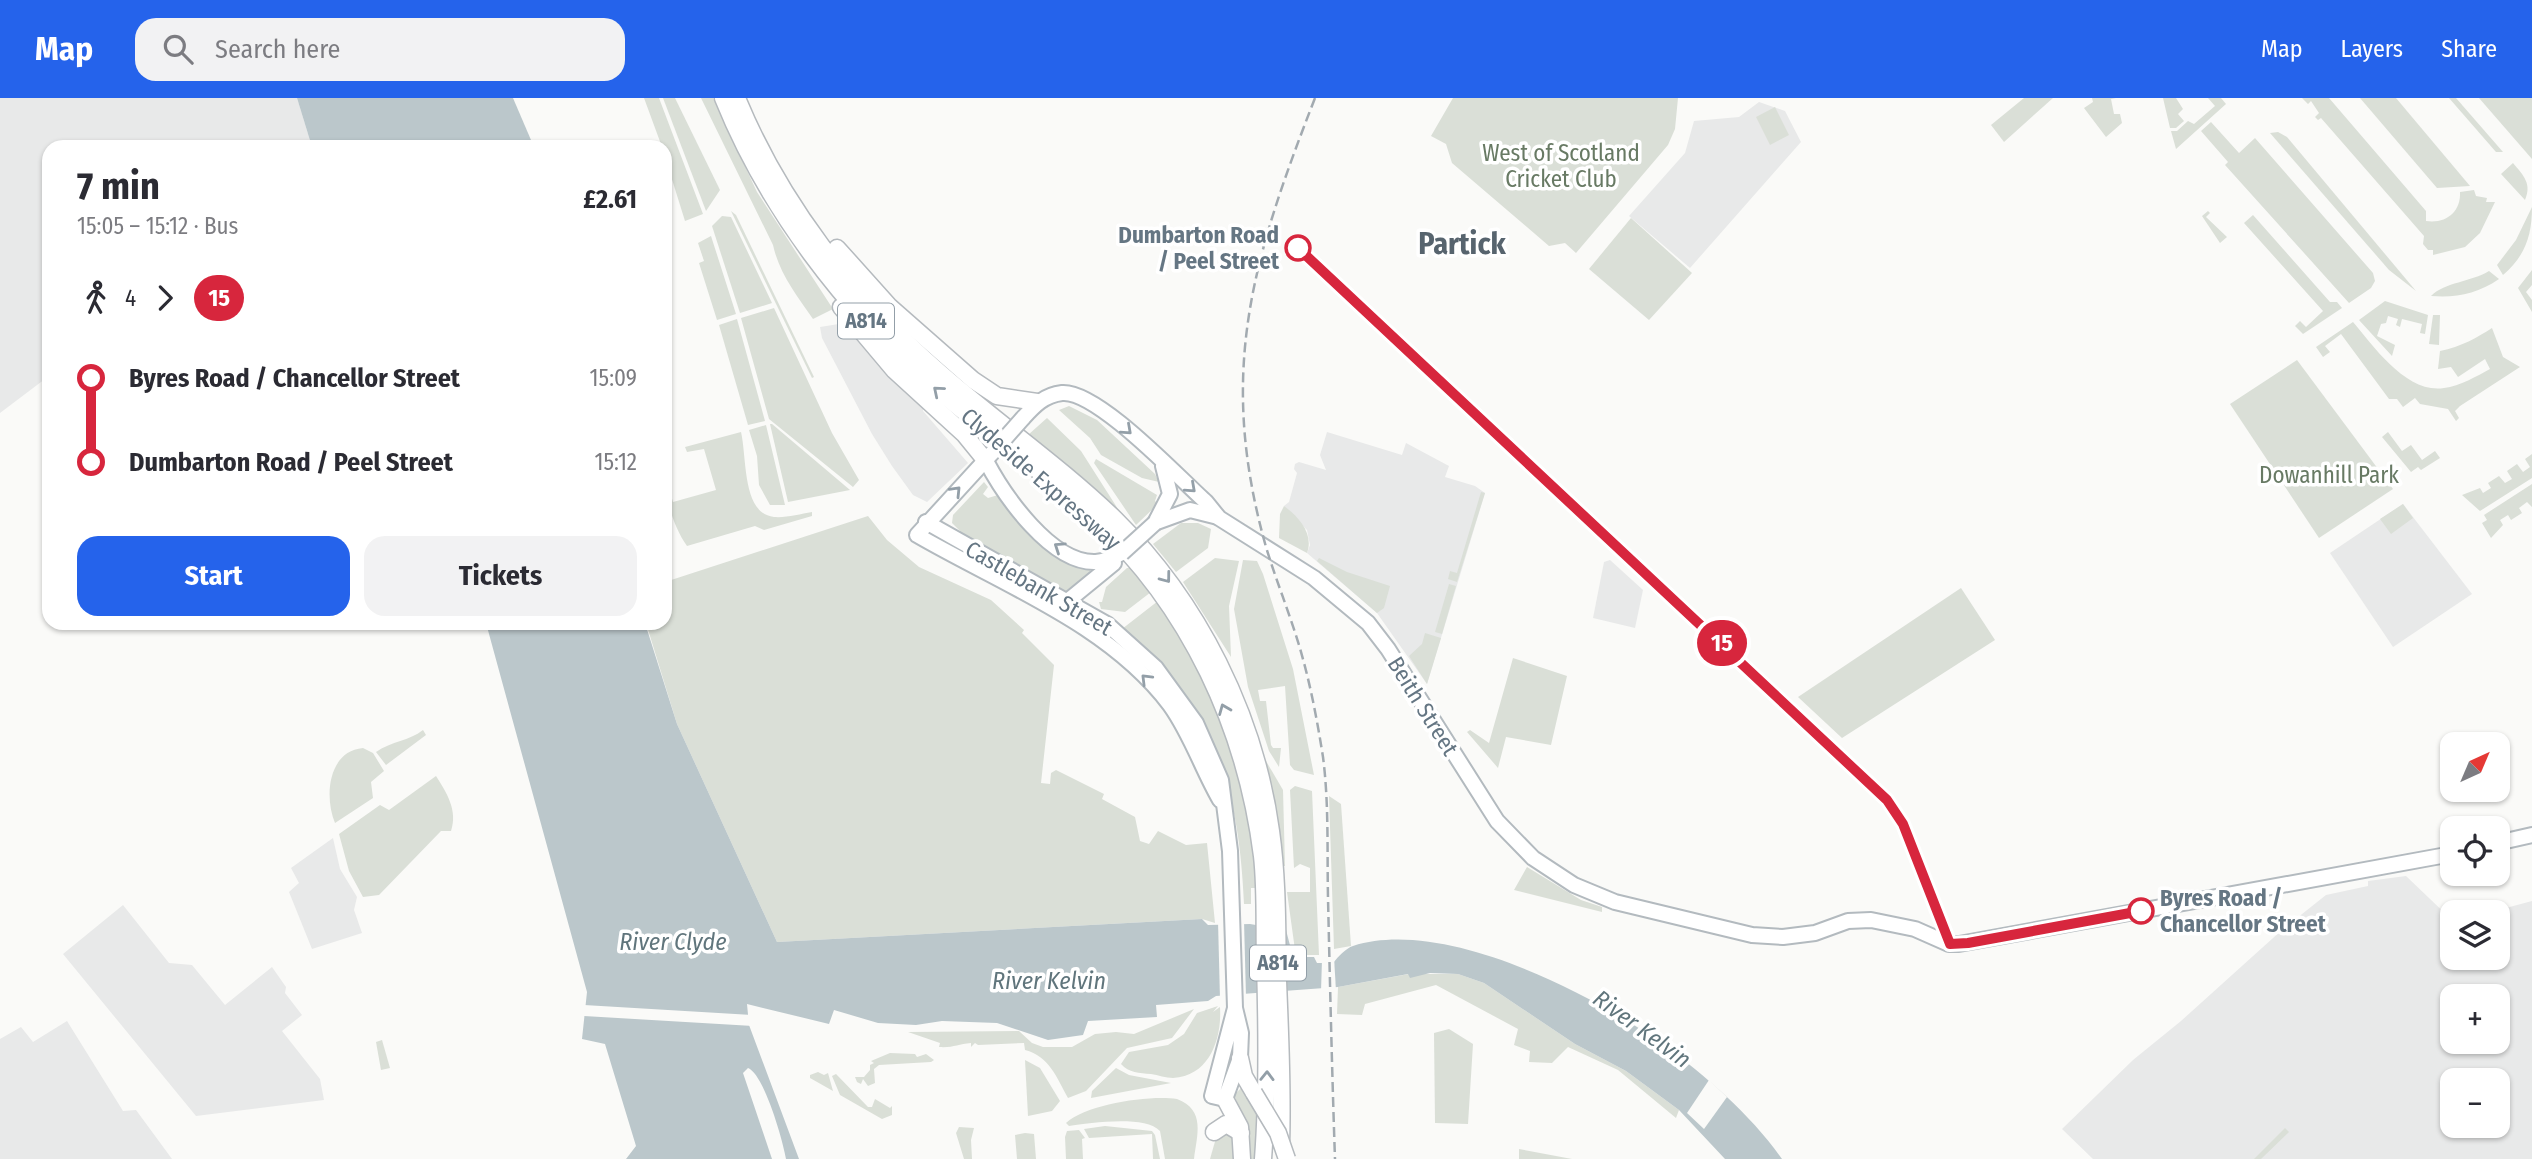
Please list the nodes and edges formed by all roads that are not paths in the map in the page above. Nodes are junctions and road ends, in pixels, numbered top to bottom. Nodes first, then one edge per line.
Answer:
1 (723, 98) edge
2 (737, 98) edge
3 (734, 125) junction
4 (763, 151) junction
5 (1037, 402) junction
6 (989, 456) junction
7 (1160, 460) junction
8 (1219, 518) junction
9 (926, 522) junction
10 (1155, 523) junction
11 (1118, 558) junction
12 (1068, 600) junction
13 (1055, 611) junction
14 (1092, 615) junction
15 (1193, 730) junction
16 (2532, 835) edge
17 (2510, 841) edge
18 (2440, 856) edge
19 (1269, 890) junction
20 (1235, 1007) junction
21 (1274, 1042) junction
22 (1240, 1058) joint
23 (1239, 1081) junction
24 (1219, 1098) joint
25 (1214, 1132) dead end
26 (1241, 1133) junction
27 (1242, 1159) edge
28 (1264, 1159) edge
29 (1280, 1159) edge
30 (1287, 1159) edge

1 - 3 main road, Clydeside Expressway / A814
2 - 4 main road, Clydeside Expressway / A814
3 - 6 main road
19 -> 3 main road, Clydeside Expressway / A814
4 - 5 main road
4 -> 19 main road, Clydeside Expressway / A814
5 - 6 main road, bridge
5 -> 7 main road, Beith Street
9 -> 6 main road
11 -> 6 main road
7 -> 8 main road, Beith Street
7 - 10 main road
8 - 10 main road
8 - 18 main road, Beith Street
9 - 12 main road, Castlebank Street
9 - 13 main road, Castlebank Street
10 - 11 main road, bridge
11 - 12 main road
11 - 14 main road
12 - 13 main road
12 - 14 main road, Castlebank Street
15 -> 13 main road, Castlebank Street
14 - 15 main road, Castlebank Street
15 - 20 main road, Castlebank Street
16 - 17 main road
19 - 21 main road, Clydeside Expressway / A814
20 - 22 main road, Castlebank Street
20 - 23 main road, Castlebank Street
28 -> 21 main road, Clydeside Expressway / A814
21 - 29 main road, Clydeside Expressway / A814
22 - 23 main road
23 - 24 main road, Castlebank Street
23 - 30 main road, bridge
24 - 26 main road
25 - 26 main road
26 - 27 main road

